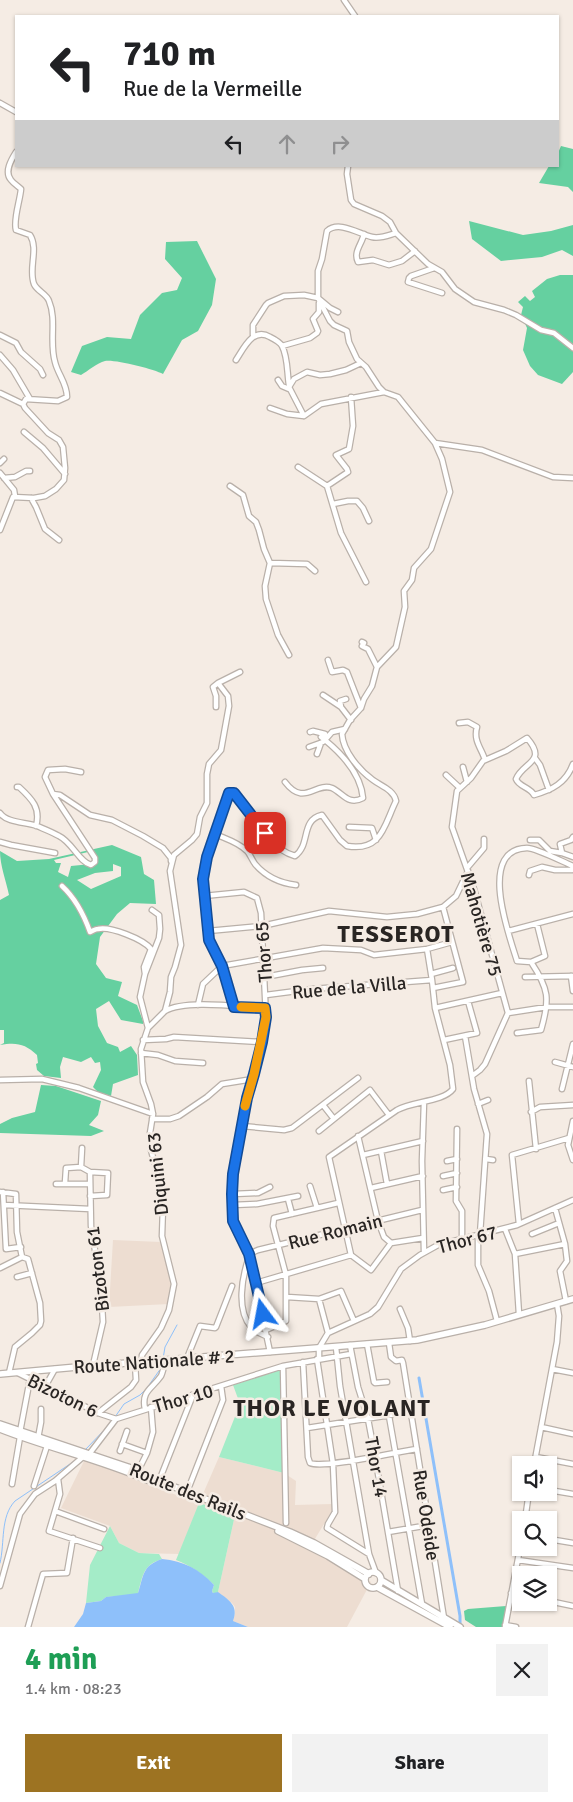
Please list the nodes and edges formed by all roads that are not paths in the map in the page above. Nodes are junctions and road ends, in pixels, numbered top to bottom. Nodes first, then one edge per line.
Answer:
1 (344, 0) edge
2 (354, 15) edge
3 (0, 103) edge
4 (15, 111) edge
5 (15, 154) edge
6 (348, 167) edge
7 (396, 233) junction
8 (364, 234) junction
9 (415, 251) junction
10 (434, 268) junction
11 (442, 293) dead end
12 (318, 298) junction
13 (338, 312) dead end
14 (0, 335) edge
15 (253, 335) junction
16 (282, 346) junction
17 (573, 348) edge
18 (0, 355) edge
19 (236, 360) dead end
20 (361, 363) junction
21 (43, 375) dead end
22 (278, 380) dead end
23 (289, 387) junction
24 (384, 392) junction
25 (0, 393) edge
26 (351, 397) junction
27 (30, 398) junction
28 (23, 404) junction
29 (270, 408) dead end
30 (304, 416) junction
31 (24, 432) dead end
32 (435, 443) junction
33 (298, 467) dead end
34 (30, 471) dead end
35 (0, 473) edge
36 (65, 474) junction
37 (4, 478) junction
38 (573, 478) edge
39 (230, 486) dead end
40 (327, 486) junction
41 (15, 496) junction
42 (31, 498) junction
43 (333, 504) junction
44 (369, 521) dead end
45 (0, 530) edge
46 (59, 540) dead end
47 (270, 563) junction
48 (315, 572) dead end
49 (366, 582) dead end
50 (362, 642) dead end
51 (289, 655) dead end
52 (328, 660) dead end
53 (377, 667) junction
54 (240, 672) dead end
55 (218, 683) junction
56 (323, 695) dead end
57 (346, 699) dead end
58 (216, 707) dead end
59 (341, 707) junction
60 (361, 708) junction
61 (351, 720) junction
62 (460, 723) dead end
63 (345, 729) junction
64 (310, 732) dead end
65 (327, 734) junction
66 (324, 741) junction
67 (309, 747) dead end
68 (316, 754) dead end
69 (535, 758) junction
70 (485, 760) junction
71 (573, 764) edge
72 (463, 767) dead end
73 (81, 772) dead end
74 (446, 775) dead end
75 (285, 782) dead end
76 (467, 782) junction
77 (17, 787) dead end
78 (460, 788) junction
79 (549, 790) junction
80 (53, 794) junction
81 (0, 813) edge
82 (36, 826) junction
83 (349, 827) dead end
84 (215, 834) junction
85 (573, 837) edge
86 (484, 839) dead end
87 (376, 840) junction
88 (530, 840) dead end
89 (0, 842) edge
90 (55, 852) dead end
91 (562, 853) junction
92 (573, 857) edge
93 (171, 861) junction
94 (573, 866) edge
95 (468, 869) junction
96 (529, 875) dead end
97 (296, 885) dead end
98 (62, 886) dead end
99 (204, 896) junction
100 (443, 907) junction
101 (152, 910) dead end
102 (573, 914) edge
103 (537, 924) junction
104 (262, 926) junction
105 (208, 931) junction
106 (508, 931) junction
107 (452, 942) junction
108 (427, 950) junction
109 (264, 959) junction
110 (531, 962) junction
111 (222, 966) junction
112 (323, 968) dead end
113 (453, 968) dead end
114 (145, 974) junction
115 (540, 976) junction
116 (572, 976) edge
117 (265, 977) junction
118 (432, 977) junction
119 (525, 977) dead end
120 (433, 988) junction
121 (573, 990) edge
122 (502, 993) junction
123 (266, 996) junction
124 (468, 1001) junction
125 (198, 1005) junction
126 (573, 1006) edge
127 (234, 1007) junction
128 (548, 1007) junction
129 (265, 1008) junction
130 (435, 1008) junction
131 (165, 1011) junction
132 (508, 1012) junction
133 (148, 1028) junction
134 (517, 1033) dead end
135 (465, 1036) junction
136 (143, 1040) junction
137 (444, 1040) junction
138 (262, 1042) junction
139 (573, 1044) edge
140 (141, 1053) junction
141 (555, 1062) dead end
142 (203, 1063) dead end
143 (570, 1066) edge
144 (472, 1076) junction
145 (253, 1078) junction
146 (358, 1078) dead end
147 (0, 1080) edge
148 (529, 1081) dead end
149 (562, 1089) dead end
150 (488, 1100) dead end
151 (424, 1102) junction
152 (478, 1104) junction
153 (324, 1105) junction
154 (573, 1105) edge
155 (531, 1112) junction
156 (390, 1115) junction
157 (153, 1117) junction
158 (334, 1120) junction
159 (573, 1121) edge
160 (242, 1126) junction
161 (457, 1129) dead end
162 (319, 1131) dead end
163 (358, 1136) junction
164 (569, 1138) junction
165 (422, 1141) junction
166 (82, 1148) dead end
167 (536, 1149) junction
168 (381, 1151) junction
169 (363, 1155) junction
170 (486, 1159) junction
171 (457, 1160) junction
172 (493, 1160) dead end
173 (573, 1160) edge
174 (447, 1161) dead end
175 (81, 1167) junction
176 (90, 1172) junction
177 (457, 1173) junction
178 (423, 1176) junction
179 (443, 1176) dead end
180 (56, 1184) dead end
181 (65, 1184) junction
182 (89, 1184) junction
183 (387, 1184) junction
184 (310, 1186) dead end
185 (270, 1187) dead end
186 (371, 1188) junction
187 (456, 1188) junction
188 (443, 1190) dead end
189 (1, 1192) edge
190 (232, 1194) junction
191 (90, 1196) junction
192 (298, 1196) dead end
193 (288, 1199) junction
194 (573, 1200) edge
195 (338, 1203) junction
196 (4, 1205) junction
197 (16, 1205) junction
198 (233, 1205) junction
199 (317, 1208) junction
200 (555, 1208) junction
201 (90, 1209) junction
202 (422, 1210) junction
203 (292, 1214) junction
204 (378, 1221) junction
205 (519, 1224) junction
206 (559, 1224) junction
207 (345, 1229) junction
208 (505, 1229) junction
209 (532, 1234) dead end
210 (479, 1235) junction
211 (423, 1238) junction
212 (462, 1238) junction
213 (391, 1243) junction
214 (565, 1244) junction
215 (278, 1245) junction
216 (21, 1247) junction
217 (424, 1252) junction
218 (515, 1254) junction
219 (249, 1255) junction
220 (351, 1255) junction
221 (22, 1257) junction
222 (0, 1268) edge
223 (32, 1274) junction
224 (286, 1275) junction
225 (17, 1277) dead end
226 (256, 1283) junction
227 (232, 1286) dead end
228 (287, 1297) junction
229 (319, 1299) junction
230 (570, 1300) edge
231 (557, 1304) junction
232 (400, 1309) dead end
233 (519, 1314) junction
234 (354, 1320) junction
235 (497, 1321) junction
236 (266, 1330) junction
237 (328, 1333) junction
238 (268, 1337) junction
239 (410, 1341) junction
240 (389, 1343) junction
241 (367, 1344) junction
242 (350, 1345) junction
243 (336, 1347) junction
244 (319, 1348) junction
245 (270, 1352) junction
246 (351, 1354) junction
247 (336, 1357) junction
248 (187, 1358) junction
249 (318, 1359) junction
250 (166, 1360) junction
251 (138, 1362) junction
252 (303, 1362) junction
253 (93, 1365) junction
254 (283, 1366) junction
255 (55, 1369) junction
256 (552, 1369) junction
257 (10, 1373) junction
258 (18, 1373) junction
259 (573, 1373) edge
260 (0, 1374) edge
261 (30, 1379) junction
262 (387, 1382) dead end
263 (46, 1385) junction
264 (221, 1386) junction
265 (193, 1395) junction
266 (151, 1407) junction
267 (41, 1409) dead end
268 (145, 1409) junction
269 (410, 1412) junction
270 (98, 1413) junction
271 (389, 1416) junction
272 (116, 1419) junction
273 (368, 1419) junction
274 (347, 1423) junction
275 (0, 1424) edge
276 (327, 1425) junction
277 (541, 1427) junction
278 (306, 1428) junction
279 (0, 1429) edge
280 (126, 1431) dead end
281 (0, 1433) edge
282 (20, 1434) junction
283 (573, 1434) edge
284 (38, 1438) junction
285 (122, 1444) junction
286 (47, 1446) junction
287 (417, 1449) junction
288 (120, 1451) dead end
289 (77, 1452) junction
290 (395, 1452) junction
291 (147, 1453) junction
292 (87, 1454) junction
293 (375, 1456) junction
294 (536, 1456) edge
295 (354, 1460) junction
296 (557, 1461) edge
297 (333, 1464) junction
298 (573, 1464) edge
299 (138, 1471) junction
300 (58, 1479) junction
301 (159, 1481) junction
302 (12, 1484) dead end
303 (34, 1486) dead end
304 (557, 1491) edge
305 (187, 1492) junction
306 (573, 1494) edge
307 (56, 1511) junction
308 (286, 1523) dead end
309 (429, 1526) junction
310 (409, 1528) junction
311 (104, 1529) dead end
312 (388, 1532) junction
313 (73, 1538) junction
314 (557, 1540) edge
315 (573, 1543) edge
316 (100, 1548) dead end
317 (369, 1554) junction
318 (519, 1556) edge
319 (518, 1560) junction
320 (573, 1568) edge
321 (370, 1575) junction
322 (381, 1580) junction
323 (0, 1586) edge
324 (377, 1587) junction
325 (398, 1591) junction
326 (511, 1593) joint
327 (557, 1603) edge
328 (422, 1606) junction
329 (573, 1606) edge
330 (444, 1618) junction
331 (505, 1626) edge
332 (28, 1627) edge
333 (450, 1627) edge
334 (460, 1627) edge
335 (516, 1627) edge

1 - 2 street
3 - 4 street
5 - 27 street
6 - 7 street
7 - 8 street
7 - 9 street
8 - 9 street
8 - 12 street
9 - 10 street
10 - 11 street
10 - 17 street
12 - 13 street
12 - 15 street
12 - 16 street
12 - 20 street
14 - 21 street
15 - 16 street
15 - 19 street
16 - 23 street
18 - 27 street
20 - 23 street
20 - 24 street
22 - 23 street
23 - 30 street
24 - 26 street
24 - 32 street
25 - 28 street
26 - 30 street
26 - 40 street
27 - 28 street
28 - 36 street
29 - 30 street
31 - 36 street
32 - 38 street
32 - 53 street
33 - 40 street
34 - 37 street
35 - 37 street
36 - 42 street
37 - 41 street
39 - 47 street
40 - 43 street
41 - 42 street
41 - 45 street
42 - 46 street
43 - 44 street
43 - 49 street
47 - 48 street
47 - 51 street
50 - 53 street
52 - 60 street
53 - 60 street
54 - 55 street
55 - 58 street
55 - 93 street
56 - 59 street
57 - 59 street
59 - 61 street
60 - 61 street
61 - 63 street
62 - 70 street
63 - 65 street
63 - 87 street
64 - 65 street
65 - 66 street
66 - 67 street
66 - 68 street
66 - 75 street
69 - 70 street
69 - 79 street
69 - 79 street
70 - 76 street
71 - 79 street
72 - 76 street
73 - 80 street
74 - 78 street
76 - 78 street
77 - 82 street
78 - 95 street, Mahotière 75
80 - 82 street
80 - 93 street
81 - 82 street
83 - 87 street
84 - 87 street
84 - 97 street
84 - 99 street
85 - 91 street
86 - 95 street
88 - 91 street
89 - 90 street
91 - 92 street
93 - 131 street
94 - 96 street
94 - 106 street
95 - 100 street
95 - 122 street, Mahotière 75
98 - 114 street
99 - 104 street, Thor 65
99 - 105 street
100 - 104 street
100 - 107 street
101 - 114 street
102 - 103 street
103 - 106 street
103 - 110 street
104 - 105 street
104 - 109 street, Thor 65
105 - 111 street
106 - 110 street
107 - 108 street
107 - 120 street
108 - 109 street
108 - 118 street
109 - 111 street
109 - 117 street, Thor 65
110 - 115 street
111 - 125 street
111 - 127 street
112 - 117 street
113 - 118 street, Rue de la Villa
114 - 133 street
115 - 116 street
115 - 119 street
115 - 128 street
116 - 121 street
117 - 123 street, Thor 65
118 - 120 street
118 - 123 street, Rue de la Villa
120 - 130 street
122 - 124 street
122 - 132 street, Mahotière 75
123 - 129 street, Thor 65
124 - 130 street
124 - 135 street
125 - 127 street
125 - 131 street
126 - 128 street
127 - 129 street
128 - 132 street
128 - 134 street
129 - 138 street, Thor 65
130 - 137 street
131 - 133 street, Diquini 63
132 - 144 street
133 - 136 street, Diquini 63
135 - 137 street
135 - 144 street
136 - 138 street
136 - 140 street, Diquini 63
137 - 151 street
138 - 145 street, Thor 65
139 - 143 street
140 - 142 street
140 - 157 street, Diquini 63
141 - 143 street
143 - 149 street
144 - 152 street
145 - 157 street
145 - 160 street, Thor 65
146 - 153 street
147 - 157 street
148 - 155 street
150 - 152 street
151 - 156 street
151 - 165 street
152 - 170 street
153 - 158 street
153 - 160 street
154 - 155 street
155 - 167 street
156 - 158 street
156 - 163 street
157 - 251 street, Diquini 63
158 - 162 street
159 - 164 street
160 - 190 street, Thor 65
161 - 171 street
163 - 169 street
163 - 195 street
164 - 167 street
164 - 173 street
165 - 168 street
165 - 178 street
166 - 175 street
167 - 205 street
168 - 169 street
168 - 183 street
169 - 186 street
170 - 172 street
170 - 210 street
171 - 174 street
171 - 177 street
175 - 176 street
175 - 181 street
176 - 182 street, Bizoton 61
176 - 191 street
177 - 179 street
177 - 187 street
178 - 183 street
178 - 202 street
180 - 181 street
181 - 182 street
182 - 191 street, Bizoton 61
183 - 186 street
184 - 199 street
185 - 190 street
186 - 204 street
187 - 188 street
187 - 212 street
189 - 196 street
189 - 197 street
190 - 198 street, Thor 65
191 - 201 street, Bizoton 61
192 - 193 street
193 - 198 street
193 - 203 street
194 - 200 street, Thor 67
195 - 199 street
195 - 207 street
196 - 197 street
196 - 216 street
197 - 201 street
197 - 216 street
198 - 219 street, Thor 65
199 - 203 street
200 - 205 street, Thor 67
200 - 206 street
201 - 253 street, Bizoton 61
202 - 204 street, Rue Romain
202 - 211 street
203 - 215 street
204 - 207 street, Rue Romain
204 - 213 street
205 - 208 street, Thor 67
206 - 209 street
206 - 214 street
207 - 215 street, Rue Romain
207 - 220 street
208 - 210 street, Thor 67
208 - 218 street
210 - 212 street, Thor 67
210 - 235 street
211 - 213 street
211 - 217 street
212 - 217 street, Thor 67
213 - 220 street
214 - 218 street
214 - 230 street
215 - 219 street, Rue Romain
215 - 224 street
216 - 221 street
217 - 234 street, Thor 67
218 - 233 street
219 - 226 street, Thor 65
219 - 238 street
220 - 224 street
221 - 222 street
221 - 223 street
223 - 225 street
223 - 257 street
224 - 226 street
224 - 228 street
226 - 236 street, Thor 65
227 - 248 street
228 - 229 street
228 - 236 street
229 - 234 street
229 - 237 street
230 - 231 main road, Route Nationale # 2
231 - 233 main road, Route Nationale # 2
231 - 256 street
232 - 239 street
233 - 235 main road, Route Nationale # 2
234 - 237 street, Thor 67
235 - 239 main road, Route Nationale # 2
236 - 238 street, Thor 65
237 - 244 street
238 - 245 street, Thor 65
239 - 240 main road, Route Nationale # 2
240 - 241 main road, Route Nationale # 2
240 - 269 street, Rue Odeide
241 - 242 main road, Route Nationale # 2
241 - 262 street
242 - 243 main road, Route Nationale # 2
242 - 246 street, Thor 14
243 - 244 main road, Route Nationale # 2
243 - 247 street
244 - 245 main road, Route Nationale # 2
244 - 249 street
245 - 248 main road, Route Nationale # 2
246 - 247 street, Thor 10
246 - 273 street, Thor 14
247 - 249 street, Thor 10
247 - 274 street
248 - 250 main road, Route Nationale # 2
249 - 252 street, Thor 10
249 - 276 street
250 - 251 main road, Route Nationale # 2
250 - 268 street
251 - 253 main road, Route Nationale # 2
251 - 270 street, Diquini 63
252 - 254 street, Thor 10
252 - 278 street
253 - 255 main road, Route Nationale # 2
254 - 264 street, Thor 10
254 - 308 street
255 - 258 main road, Route Nationale # 2
255 - 263 street
256 - 259 street
256 - 277 street
257 - 258 main road, Route Nationale # 2
257 - 260 main road, Route Nationale # 2
258 - 261 street, Bizoton 6
261 - 263 street, Bizoton 6
261 - 282 street
263 - 270 street, Bizoton 6
264 - 265 street, Thor 10
264 - 305 street
265 - 266 street, Thor 10
265 - 301 street
266 - 268 street, Thor 10
266 - 291 street
267 - 284 street
268 - 272 street, Thor 10
269 - 271 street
269 - 287 street, Rue Odeide
270 - 272 street, Bizoton 6
271 - 273 street
271 - 290 street
272 - 292 street
273 - 274 street
273 - 293 street, Thor 14
274 - 276 street
274 - 295 street
275 - 282 main road, Route des Rails
276 - 278 street
276 - 297 street
277 - 283 street
277 - 294 street
278 - 297 street
279 - 281 street
279 - 282 main road, Route des Rails
280 - 285 street
282 - 284 main road, Route des Rails
282 - 286 main road, Route des Rails
282 - 302 street
284 - 289 main road, Route des Rails
285 - 288 street
285 - 291 street
286 - 289 main road, Route des Rails
286 - 303 street
287 - 290 street
287 - 309 street, Rue Odeide
289 - 292 main road, Route des Rails
290 - 293 street
290 - 310 street
291 - 299 street
292 - 299 main road, Route des Rails
292 - 300 street
292 - 321 main road, Route des Rails
293 - 295 street
293 - 312 street, Thor 14
295 - 297 street
295 - 317 street
296 - 298 street
297 - 317 street
299 - 301 main road, Route des Rails
300 - 307 street
300 - 323 street
301 - 305 main road, Route des Rails
304 - 306 street
305 - 321 main road, Route des Rails
307 - 311 street
307 - 313 street
309 - 310 street
309 - 330 street, Rue Odeide
310 - 312 street
310 - 328 street
312 - 325 street, Thor 14
313 - 316 street
313 - 332 street
314 - 315 street
317 - 321 street
318 - 319 street
319 - 320 street
319 - 326 street
321 - 322 main road
321 - 324 main road
322 - 324 main road
322 - 325 main road
324 - 333 main road
325 - 328 main road
326 - 331 street
327 - 329 street
328 - 330 main road
330 - 334 main road
331 - 335 street

